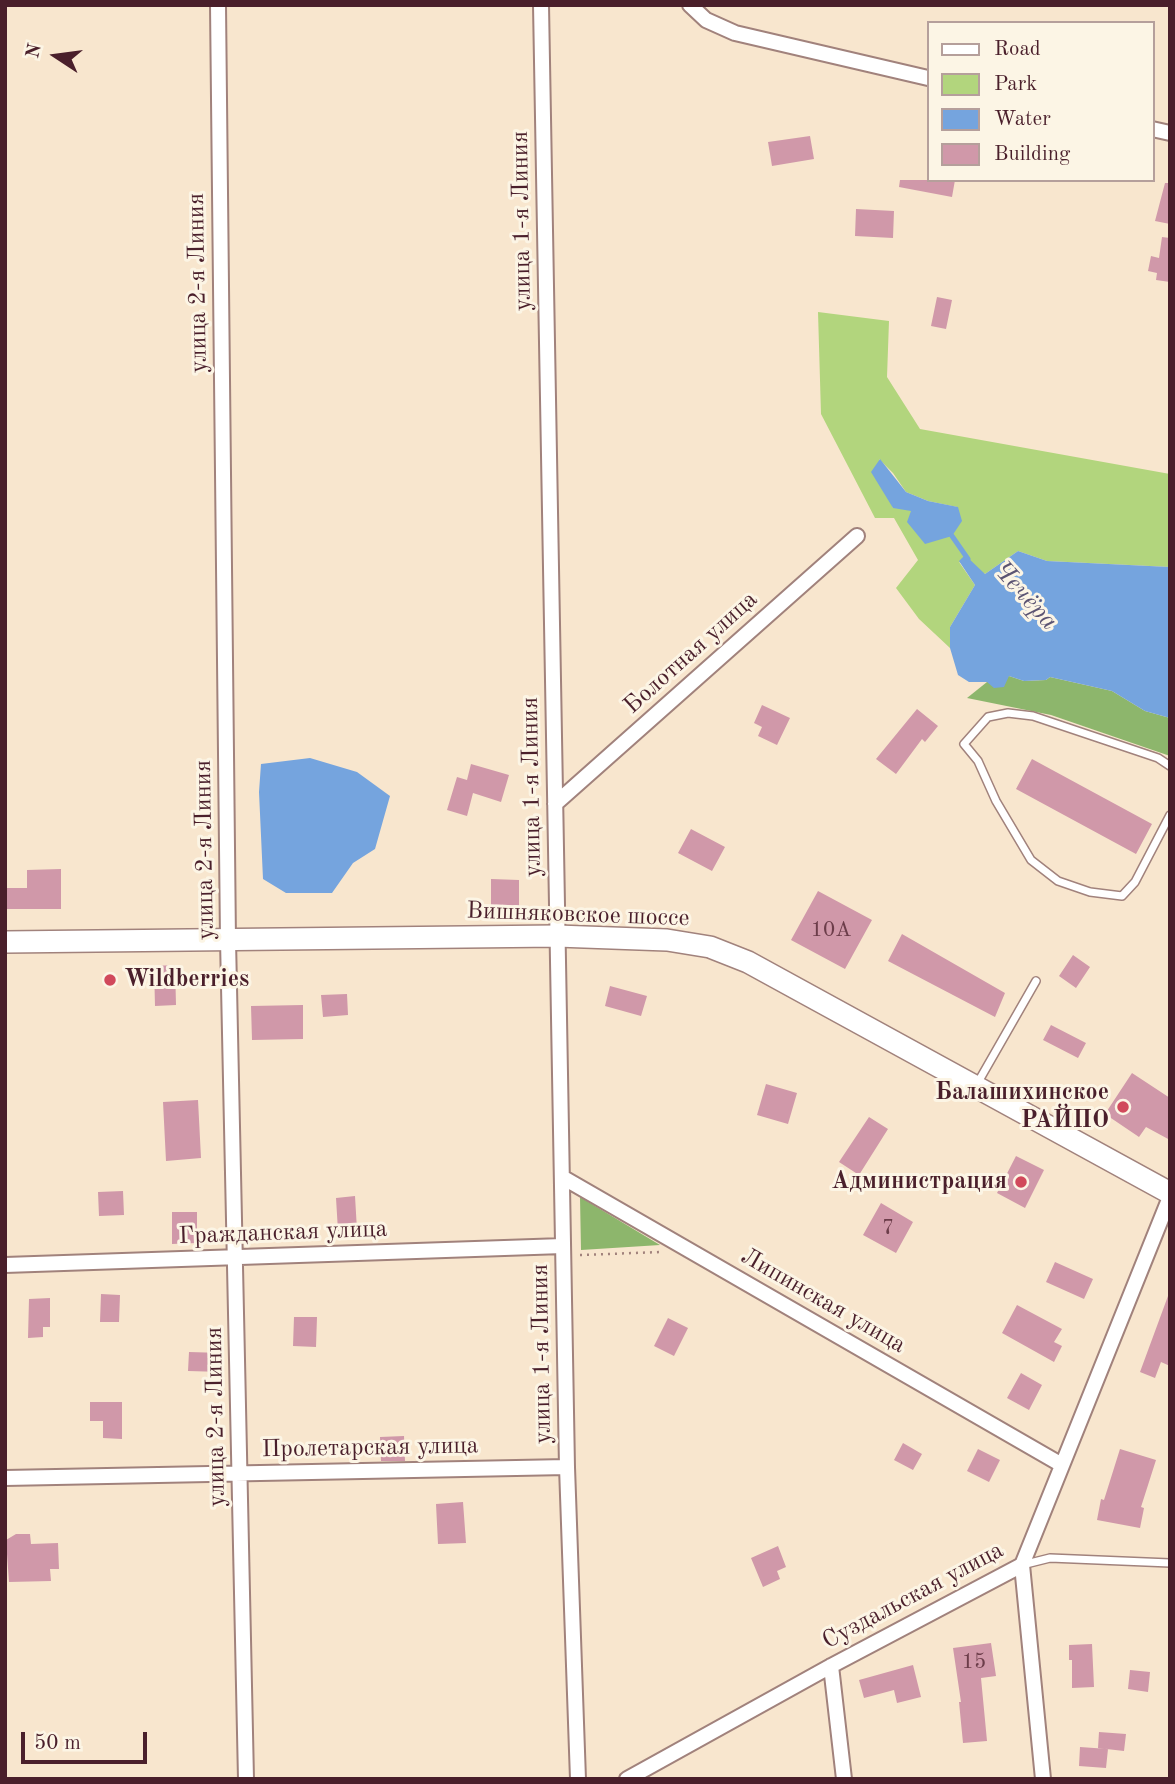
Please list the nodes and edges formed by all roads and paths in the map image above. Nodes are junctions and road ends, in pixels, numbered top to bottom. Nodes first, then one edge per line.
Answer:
1 (218, 5) edge
2 (541, 5) edge
3 (690, 5) edge
4 (926, 78) edge
5 (857, 536) dead end
6 (1170, 766) edge
7 (555, 804) junction
8 (1170, 816) edge
9 (558, 936) junction
10 (228, 940) junction
11 (5, 942) edge
12 (1036, 981) dead end
13 (975, 1087) junction
14 (562, 1177) junction
15 (1170, 1195) edge
16 (563, 1251) junction
17 (690, 1251) junction
18 (235, 1257) junction
19 (5, 1265) edge
20 (1062, 1465) junction
21 (567, 1467) junction
22 (239, 1474) junction
23 (5, 1478) edge
24 (1170, 1563) edge
25 (1022, 1565) junction
26 (831, 1666) junction
27 (246, 1779) edge
28 (578, 1779) edge
29 (627, 1779) edge
30 (844, 1779) edge
31 (1043, 1779) edge

1 - 10 street, улица 2-я Линия
2 - 7 street, улица 1-я Линия
3 - 4 street
5 - 7 street, Болотная улица
6 - 8 lane
7 - 9 street, улица 1-я Линия
9 - 10 street, Вишняковское шоссе
9 - 13 street, Вишняковское шоссе
9 - 14 street, улица 1-я Линия
10 - 11 street, Вишняковское шоссе
10 - 18 street, улица 2-я Линия
12 - 13 lane
13 - 15 street, Вишняковское шоссе
14 - 16 street, улица 1-я Линия
14 - 17 street, Липинская улица
15 - 20 street, Суздальская улица
16 - 17 path
16 - 18 street, Гражданская улица
16 - 21 street, улица 1-я Линия
17 - 20 street, Липинская улица
18 - 19 street, Гражданская улица
18 - 22 street, улица 2-я Линия
20 - 25 street, Суздальская улица
21 - 22 street, Пролетарская улица
21 - 28 street, улица 1-я Линия
22 - 23 street, Пролетарская улица
22 - 27 street, улица 2-я Линия
24 - 25 lane
25 - 26 street, Суздальская улица
25 - 31 street
26 - 29 street, Суздальская улица
26 - 30 street

